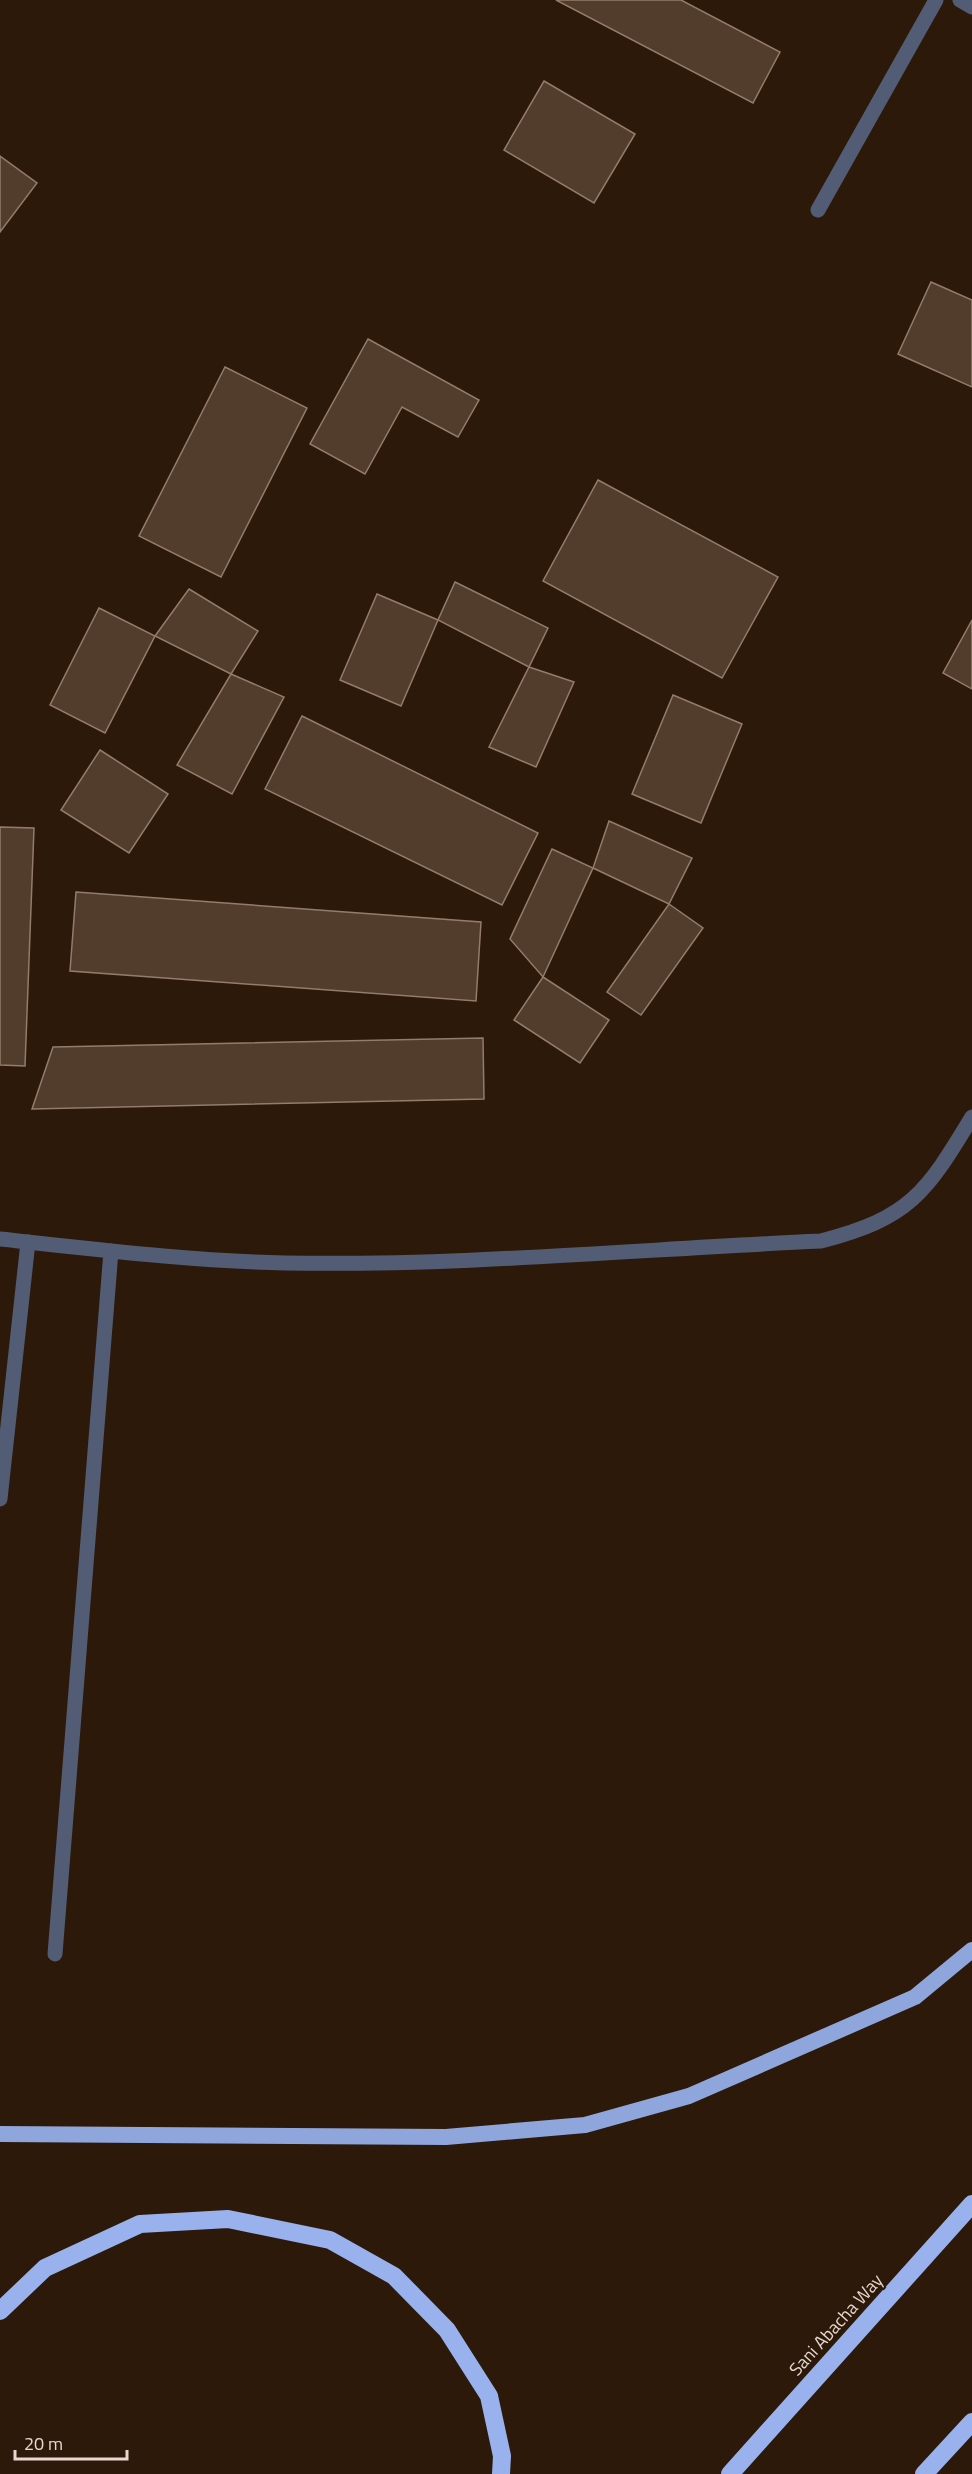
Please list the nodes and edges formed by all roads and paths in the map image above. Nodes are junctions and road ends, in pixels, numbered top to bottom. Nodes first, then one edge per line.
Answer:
1 (936, 0) edge
2 (960, 0) edge
3 (972, 7) edge
4 (818, 210) dead end
5 (972, 1117) edge
6 (0, 1239) edge
7 (28, 1242) junction
8 (111, 1251) junction
9 (7, 1369) edge
10 (0, 1499) edge
11 (972, 1950) edge
12 (55, 1954) dead end
13 (0, 2134) edge
14 (972, 2204) edge
15 (0, 2311) edge
16 (972, 2422) edge
17 (501, 2474) edge
18 (730, 2474) edge
19 (924, 2474) edge

1 - 4 lane
2 - 3 lane
5 - 8 lane
6 - 7 lane
7 - 8 lane
7 - 9 lane
8 - 12 lane
9 - 10 lane
11 - 13 highway
14 - 18 highway, Sani Abacha Way
15 - 17 highway
16 - 19 highway

